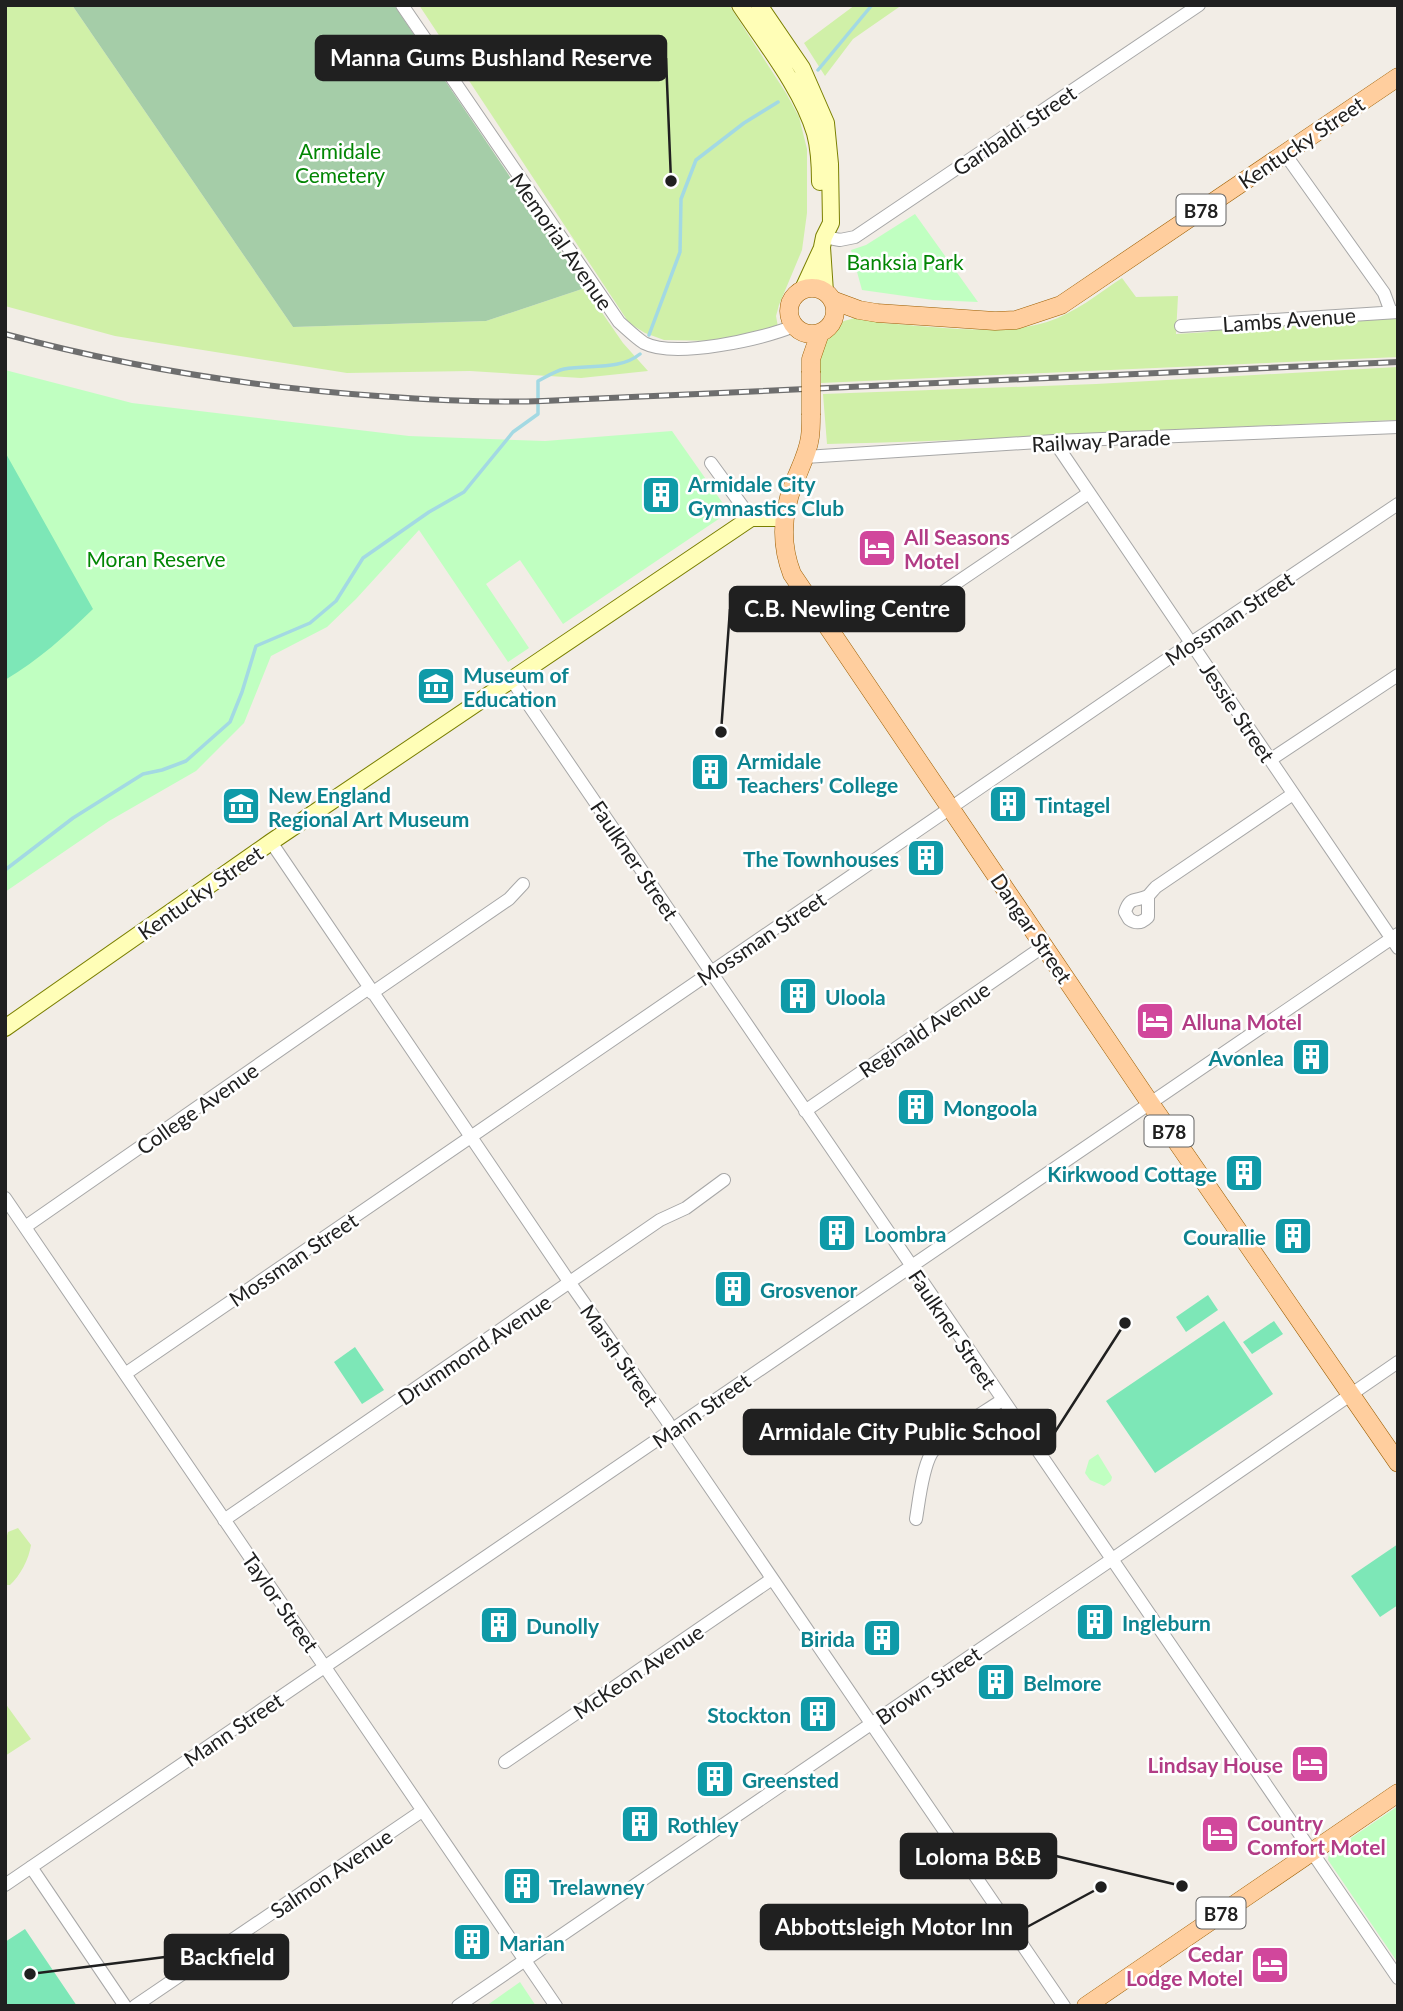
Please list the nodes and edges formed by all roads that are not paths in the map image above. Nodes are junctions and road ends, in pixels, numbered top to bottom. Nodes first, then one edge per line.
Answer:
1 (402, 5) edge
2 (740, 5) edge
3 (760, 5) edge
4 (1192, 7) edge
5 (1398, 77) edge
6 (1285, 154) junction
7 (823, 242) junction
8 (803, 289) junction
9 (828, 296) junction
10 (1396, 309) edge
11 (859, 310) junction
12 (833, 319) junction
13 (1181, 326) dead end
14 (796, 328) junction
15 (820, 333) junction
16 (811, 365) junction
17 (1398, 427) edge
18 (1054, 441) junction
19 (805, 457) junction
20 (711, 463) dead end
21 (1090, 494) junction
22 (1398, 504) edge
23 (751, 518) junction
24 (784, 518) junction
25 (920, 599) dead end
26 (1191, 643) junction
27 (1398, 675) edge
28 (511, 679) junction
29 (1270, 760) junction
30 (1293, 794) junction
31 (950, 808) junction
32 (271, 842) junction
33 (523, 884) dead end
34 (1149, 896) dead end
35 (1396, 940) edge
36 (1044, 946) junction
37 (711, 972) junction
38 (371, 990) junction
39 (5, 1027) edge
40 (1150, 1102) junction
41 (805, 1111) junction
42 (471, 1137) junction
43 (724, 1180) dead end
44 (5, 1198) edge
45 (25, 1227) junction
46 (911, 1266) junction
47 (570, 1283) junction
48 (1398, 1362) edge
49 (125, 1374) junction
50 (1351, 1394) junction
51 (1002, 1400) junction
52 (672, 1431) junction
53 (1398, 1463) edge
54 (224, 1520) junction
55 (916, 1520) dead end
56 (1111, 1560) junction
57 (772, 1579) junction
58 (326, 1667) junction
59 (870, 1724) junction
60 (505, 1762) dead end
61 (1398, 1793) edge
62 (422, 1811) junction
63 (1311, 1851) junction
64 (31, 1867) junction
65 (5, 1885) edge
66 (525, 1960) junction
67 (1398, 1978) edge
68 (125, 2006) edge
69 (135, 2006) edge
70 (458, 2006) edge
71 (556, 2006) edge
72 (1064, 2006) edge
73 (1086, 2006) edge

1 - 14 street, Memorial Avenue
2 - 7 street
3 - 7 street
4 - 7 street, Garibaldi Street
5 - 6 main road, Kentucky Street / B78
6 - 10 street
6 - 11 main road, Kentucky Street / B78
7 - 8 street
7 - 9 street
8 - 9 main road, B78
8 - 14 main road, B78
9 - 11 main road, Kentucky Street / B78
9 - 12 main road
10 - 13 street, Lambs Avenue
11 - 12 main road, Kentucky Street / B78
12 - 15 main road, B78
14 - 15 main road
14 - 16 main road, Dangar Street / B78
15 - 16 main road, Dangar Street / B78
16 - 19 main road, Dangar Street / B78, bridge
17 - 18 street, Railway Parade
18 - 19 street, Railway Parade
18 - 21 street, Jessie Street
19 - 24 main road, Dangar Street / B78
20 - 23 street
21 - 25 street
21 - 26 street, Jessie Street
22 - 26 street, Mossman Street
23 - 24 street
23 - 28 street, Kentucky Street
24 - 31 main road, Dangar Street / B78
26 - 29 street, Jessie Street
26 - 31 street, Mossman Street
27 - 29 street
28 - 32 street, Kentucky Street
28 - 37 street, Faulkner Street
29 - 30 street, Jessie Street
30 - 34 street
30 - 35 street, Jessie Street
31 - 36 main road, Dangar Street / B78
31 - 37 street, Mossman Street
32 - 38 street, Marsh Street
32 - 39 street, Kentucky Street
33 - 38 street, College Avenue
35 - 40 street, Mann Street
36 - 40 main road, Dangar Street / B78
36 - 41 street, Reginald Avenue
37 - 41 street, Faulkner Street
37 - 42 street, Mossman Street
38 - 42 street, Marsh Street
38 - 45 street, College Avenue
40 - 46 street, Mann Street
40 - 50 main road, Dangar Street / B78
41 - 46 street, Faulkner Street
42 - 47 street, Marsh Street
42 - 49 street, Mossman Street
43 - 47 street, Drummond Avenue
44 - 45 street, Taylor Street
45 - 49 street, Taylor Street
46 - 51 street, Faulkner Street
46 - 52 street, Mann Street
47 - 52 street, Marsh Street
47 - 54 street, Drummond Avenue
48 - 50 street, Brown Street
49 - 54 street, Taylor Street
50 - 53 main road, Dangar Street / B78
50 - 56 street, Brown Street
51 - 55 street
51 - 56 street, Faulkner Street
52 - 57 street, Marsh Street
52 - 58 street, Mann Street
54 - 58 street, Taylor Street
56 - 59 street, Brown Street
56 - 63 street, Faulkner Street
57 - 59 street, Marsh Street
57 - 60 street, McKeon Avenue
58 - 62 street, Taylor Street
58 - 64 street, Mann Street
59 - 66 street, Brown Street
59 - 72 street, Marsh Street
61 - 63 main road, B78
62 - 66 street, Taylor Street
62 - 69 street, Salmon Avenue
63 - 67 street, Faulkner Street
63 - 73 main road, B78
64 - 65 street, Mann Street
64 - 68 street
66 - 70 street, Brown Street
66 - 71 street, Taylor Street

